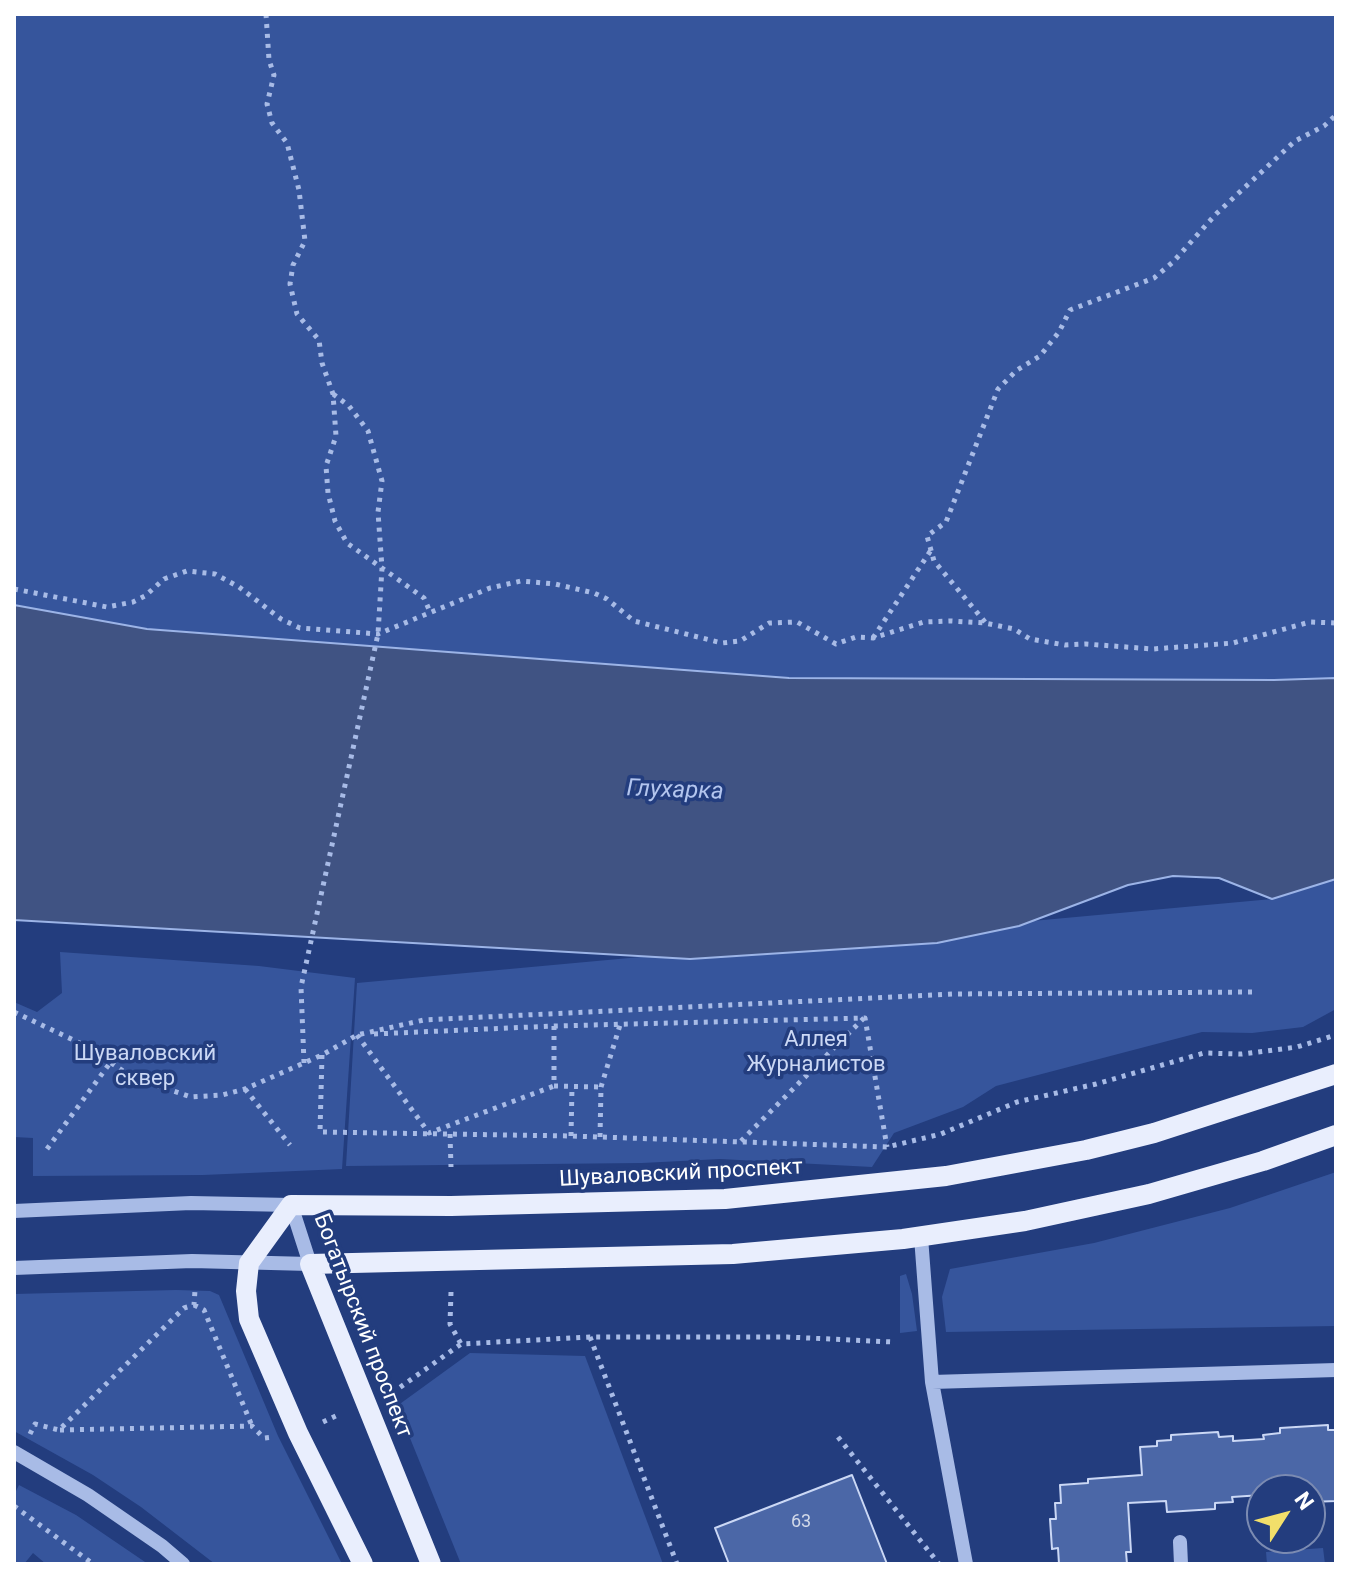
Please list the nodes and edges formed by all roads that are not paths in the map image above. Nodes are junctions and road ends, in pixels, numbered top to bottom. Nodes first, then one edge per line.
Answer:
1 (1336, 1074) edge
2 (1336, 1135) edge
3 (291, 1205) junction
4 (14, 1211) edge
5 (921, 1237) junction
6 (249, 1263) junction
7 (310, 1264) junction
8 (14, 1268) edge
9 (1336, 1370) edge
10 (932, 1382) junction
11 (14, 1452) edge
12 (1180, 1542) dead end
13 (183, 1564) edge
14 (363, 1564) edge
15 (431, 1564) edge
16 (966, 1564) edge
17 (1181, 1564) edge

1 - 3 main road, Шуваловский проспект
2 - 5 main road
3 - 4 street, Шуваловский проспект
3 - 6 main road, Богатырский проспект
3 - 7 street, Богатырский проспект
5 - 7 main road
5 - 10 street
6 - 7 street
6 - 8 street
6 - 14 main road
7 - 15 main road, Богатырский проспект
9 - 10 street
10 - 16 street
11 - 13 street
12 - 17 street

